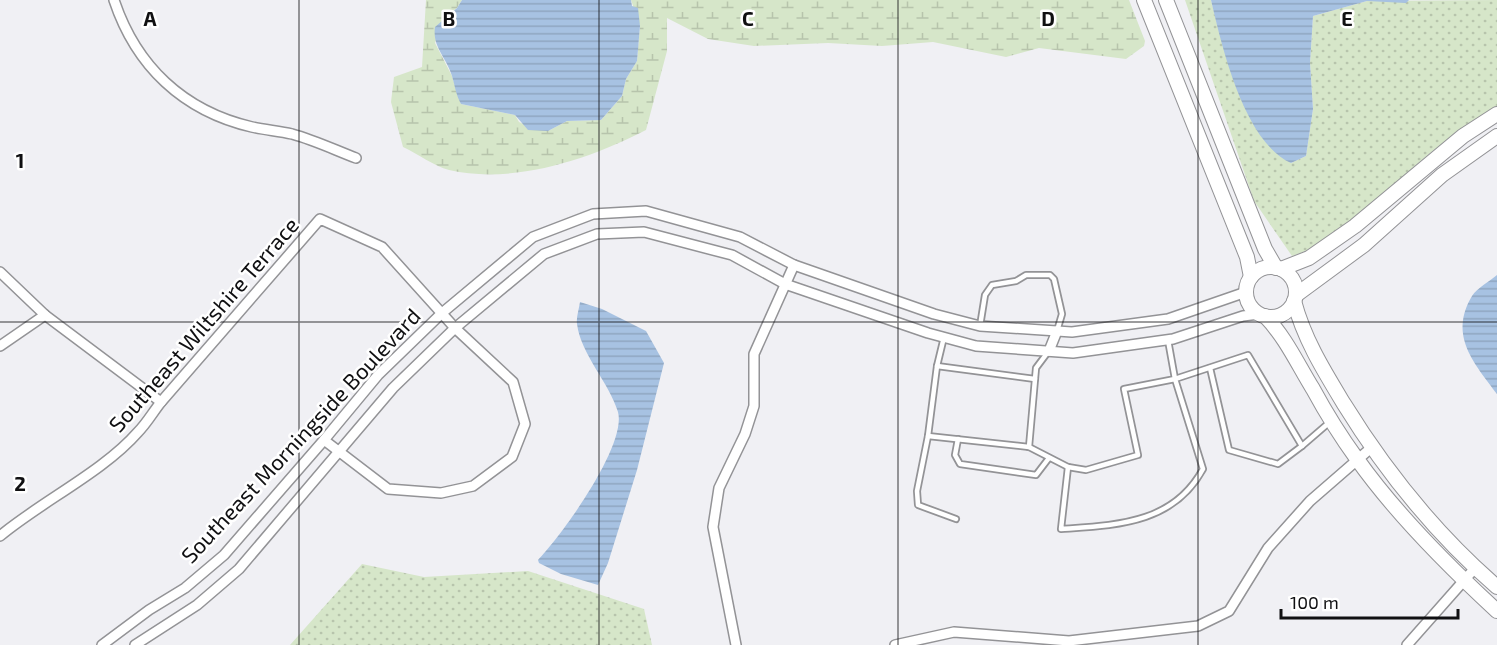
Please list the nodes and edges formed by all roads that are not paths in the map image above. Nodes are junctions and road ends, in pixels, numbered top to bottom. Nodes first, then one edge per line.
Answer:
1 (114, 0) edge
2 (1144, 0) edge
3 (1166, 0) edge
4 (1497, 114) edge
5 (1497, 136) edge
6 (356, 158) dead end
7 (1431, 162) junction
8 (1442, 175) junction
9 (646, 211) junction
10 (644, 232) junction
11 (794, 265) junction
12 (1278, 268) junction
13 (0, 272) edge
14 (1251, 277) junction
15 (785, 284) junction
16 (1246, 292) junction
17 (1295, 298) junction
18 (442, 313) junction
19 (45, 315) junction
20 (1262, 315) junction
21 (950, 318) junction
22 (1163, 320) junction
23 (980, 326) junction
24 (455, 328) junction
25 (1057, 331) junction
26 (944, 337) junction
27 (1168, 340) junction
28 (0, 346) edge
29 (1049, 351) junction
30 (937, 366) junction
31 (1210, 368) junction
32 (1035, 379) junction
33 (1175, 379) junction
34 (161, 402) junction
35 (1332, 420) junction
36 (928, 436) junction
37 (958, 439) junction
38 (324, 440) junction
39 (1302, 446) junction
40 (1029, 447) junction
41 (1371, 448) junction
42 (340, 453) junction
43 (1049, 458) junction
44 (1358, 460) junction
45 (1068, 467) junction
46 (956, 519) dead end
47 (0, 536) edge
48 (224, 555) junction
49 (1475, 568) junction
50 (239, 569) junction
51 (1464, 581) junction
52 (1497, 587) edge
53 (1497, 610) edge
54 (1070, 643) edge
55 (104, 644) edge
56 (135, 645) edge
57 (736, 645) edge
58 (898, 645) edge
59 (1407, 645) edge

1 - 6 street
2 - 14 street
3 - 12 street
4 - 7 street
5 - 8 street
7 - 8 street
7 - 12 street
8 - 17 street
9 - 10 street
9 - 11 street, Southeast Morningside Boulevard
9 - 18 street, Southeast Morningside Boulevard
10 - 15 street, Southeast Morningside Boulevard
10 - 24 street, Southeast Morningside Boulevard
11 - 15 street
11 - 21 street, Southeast Morningside Boulevard
12 - 14 street
12 - 17 street
13 - 19 street
14 - 16 street
15 - 26 street, Southeast Morningside Boulevard
15 - 57 street
16 - 20 street
16 - 22 street, Southeast Morningside Boulevard
17 - 20 street
17 - 41 street
18 - 24 street, Southeast Wiltshire Terrace
18 - 34 street, Southeast Wiltshire Terrace
18 - 38 street, Southeast Morningside Boulevard
19 - 28 street
19 - 34 street
20 - 27 street, Southeast Morningside Boulevard
20 - 35 street
21 - 23 street, Southeast Morningside Boulevard
21 - 26 street
22 - 25 street, Southeast Morningside Boulevard
22 - 27 street
23 - 25 street, Southeast Morningside Boulevard
23 - 25 lane
24 - 42 street, Southeast Morningside Boulevard
24 - 42 street, Southeast Wiltshire Terrace
25 - 29 street
26 - 29 street, Southeast Morningside Boulevard
26 - 30 lane
27 - 29 street, Southeast Morningside Boulevard
27 - 33 lane
29 - 32 lane
30 - 32 lane
30 - 36 lane
31 - 33 lane
31 - 39 lane
31 - 39 lane
32 - 40 lane
33 - 45 lane
33 - 45 lane
34 - 47 street, Southeast Wiltshire Terrace
35 - 39 lane
35 - 44 street
36 - 37 lane
36 - 46 lane
37 - 40 lane
37 - 43 lane
38 - 42 street, Southeast Wiltshire Terrace
38 - 48 street, Southeast Morningside Boulevard
40 - 43 lane
41 - 44 street
41 - 49 street
42 - 50 street, Southeast Morningside Boulevard
43 - 45 lane
44 - 51 street
44 - 54 street
48 - 50 street
48 - 55 street, Southeast Morningside Boulevard
49 - 51 street
49 - 52 street
50 - 56 street, Southeast Morningside Boulevard
51 - 53 street
51 - 59 street
54 - 58 street

